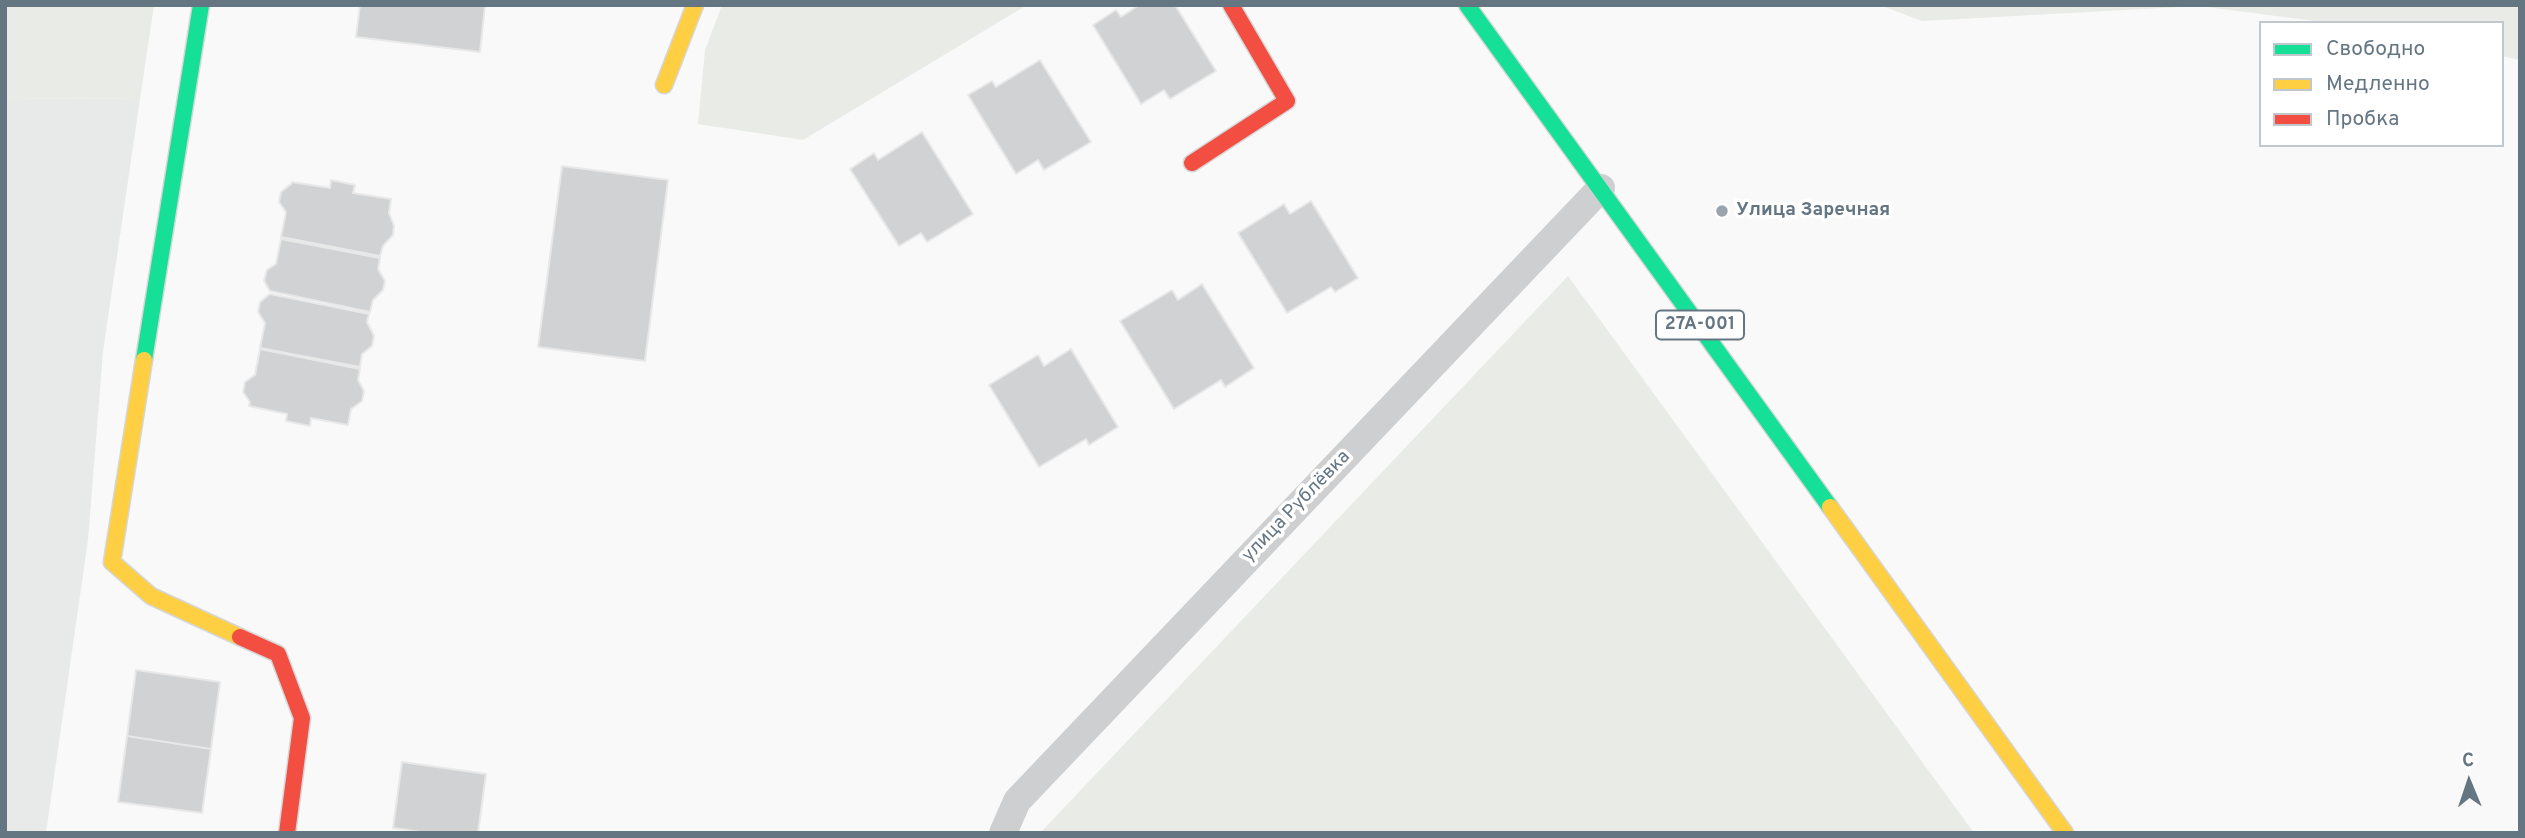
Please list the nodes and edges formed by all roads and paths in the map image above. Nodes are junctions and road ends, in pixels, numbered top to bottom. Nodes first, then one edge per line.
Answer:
1 (201, 5) edge
2 (695, 5) edge
3 (1231, 5) edge
4 (1467, 5) edge
5 (664, 85) dead end
6 (1192, 163) dead end
7 (1601, 188) junction
8 (287, 833) edge
9 (1003, 833) edge
10 (2065, 833) edge

1 - 8 street
2 - 5 street
3 - 6 street
4 - 7 street, 27А-001
7 - 9 lane, улица Рублёвка
7 - 10 street, 27А-001

